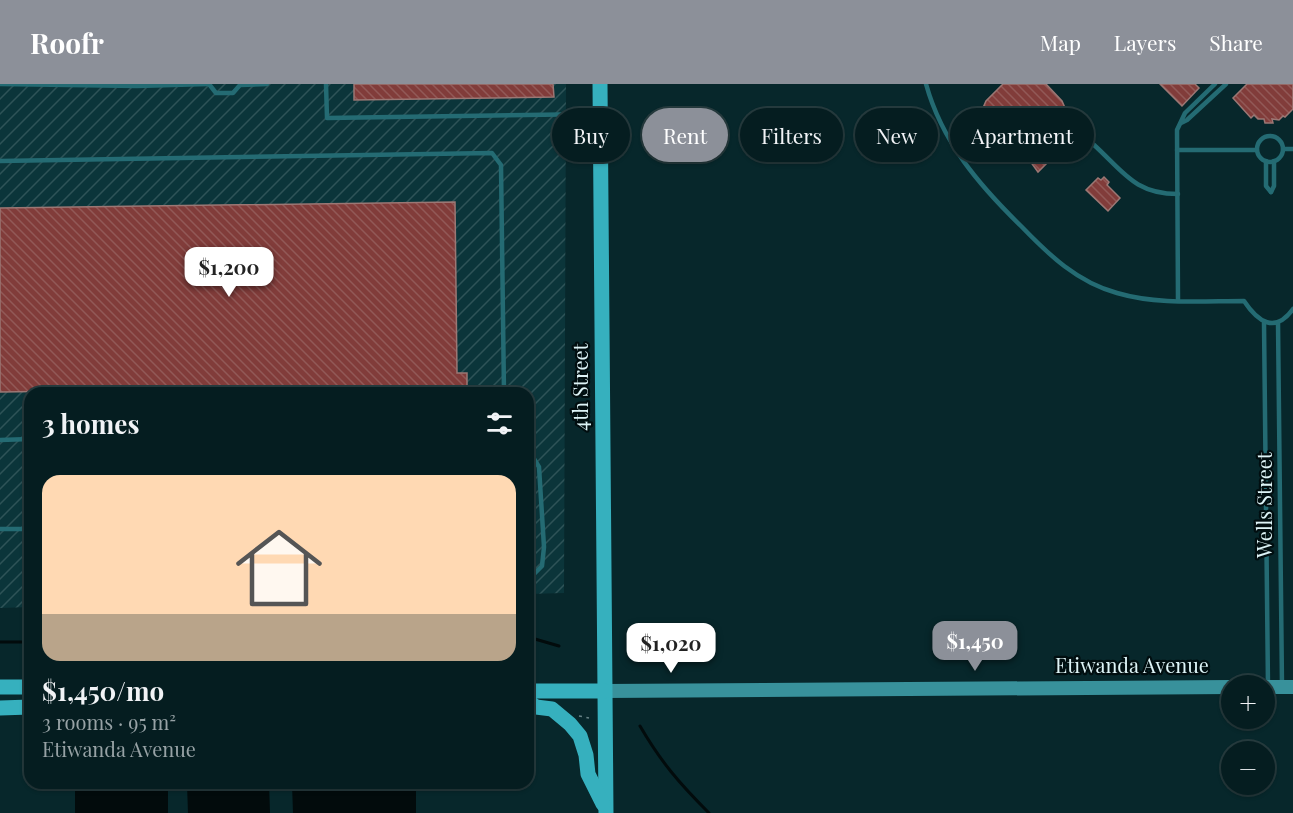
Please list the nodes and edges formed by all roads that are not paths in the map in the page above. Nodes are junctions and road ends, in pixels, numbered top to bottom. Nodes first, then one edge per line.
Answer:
1 (0, 84) edge
2 (208, 84) edge
3 (267, 84) edge
4 (326, 84) edge
5 (600, 84) edge
6 (926, 84) edge
7 (1215, 84) edge
8 (1226, 84) edge
9 (240, 85) edge
10 (600, 108) edge
11 (552, 115) edge
12 (1181, 123) junction
13 (1094, 144) dead end
14 (1283, 149) junction
15 (1293, 149) edge
16 (1177, 150) junction
17 (1257, 150) junction
18 (0, 161) edge
19 (1266, 161) junction
20 (1274, 161) junction
21 (600, 162) edge
22 (1178, 194) junction
23 (1178, 300) junction
24 (1293, 309) edge
25 (1264, 322) junction
26 (1278, 322) junction
27 (504, 387) edge
28 (24, 439) edge
29 (0, 440) edge
30 (534, 459) edge
31 (0, 529) edge
32 (24, 529) edge
33 (534, 574) edge
34 (0, 687) edge
35 (24, 687) edge
36 (1221, 687) edge
37 (1277, 687) edge
38 (534, 691) edge
39 (604, 691) junction
40 (534, 706) edge
41 (24, 707) edge
42 (0, 708) edge
43 (606, 811) edge

1 - 2 lane
2 - 9 lane
3 - 9 lane
4 - 11 lane
5 - 10 main road, 4th Street
6 - 23 lane
7 - 12 lane
8 - 12 lane
12 - 16 lane
13 - 22 lane
14 - 15 lane
14 - 17 lane
14 - 20 lane
16 - 17 lane
16 - 22 lane
17 - 19 lane
18 - 27 lane
19 - 20 lane
19 - 20 lane
21 - 39 main road, 4th Street
22 - 23 lane
23 - 25 lane
24 - 26 lane
25 - 26 lane
25 - 37 lane, Wells Street
26 - 37 lane, Wells Street
28 - 29 lane
30 - 33 lane
31 - 32 lane
34 - 35 main road
36 - 39 main road, Etiwanda Avenue
38 - 39 main road, Etiwanda Avenue
39 - 43 main road, 4th Street
40 - 43 main road
41 - 42 main road

